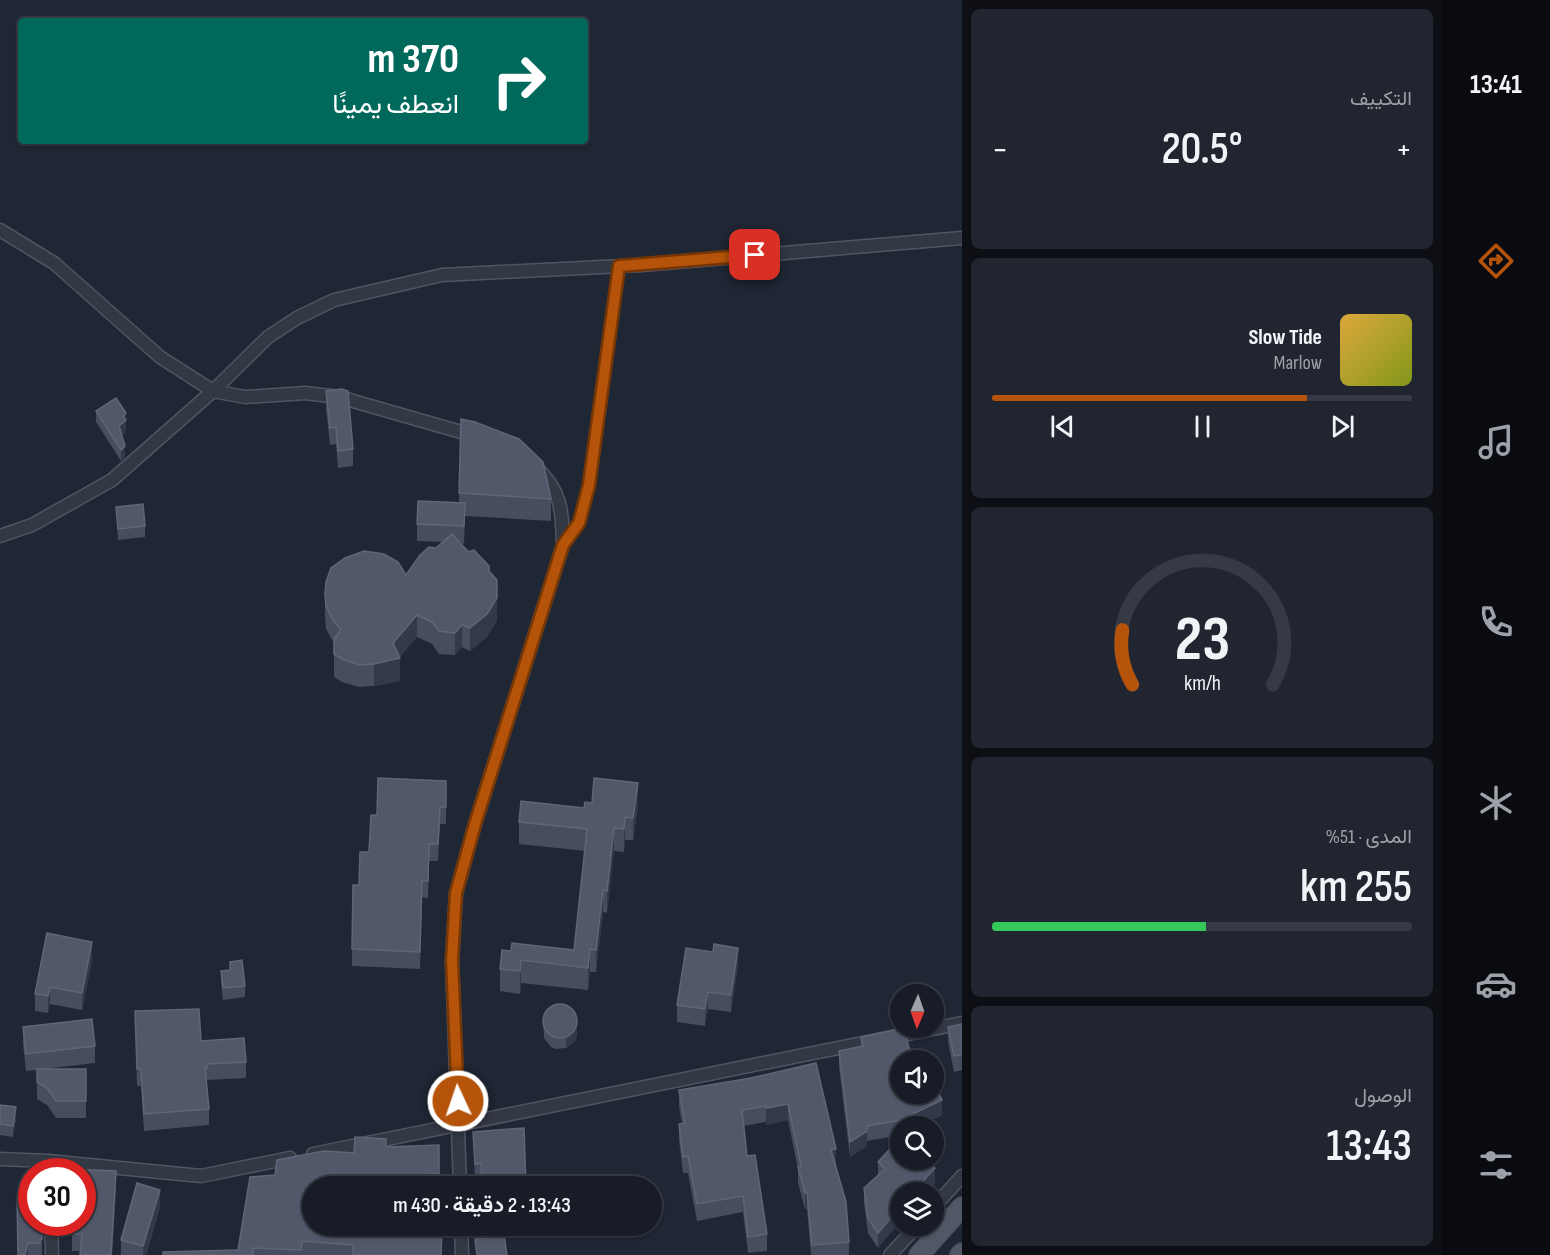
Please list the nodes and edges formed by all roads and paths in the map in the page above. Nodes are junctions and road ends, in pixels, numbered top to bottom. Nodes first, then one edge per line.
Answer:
1 (0, 230) edge
2 (962, 238) edge
3 (619, 266) junction
4 (213, 391) junction
5 (487, 440) edge
6 (525, 455) edge
7 (0, 536) edge
8 (563, 545) junction
9 (962, 1023) edge
10 (459, 1125) junction
11 (0, 1159) edge
12 (18, 1162) edge
13 (96, 1169) edge
14 (460, 1176) edge
15 (962, 1176) edge
16 (944, 1196) edge
17 (962, 1208) edge
18 (51, 1236) edge
19 (461, 1236) edge
20 (908, 1236) edge
21 (52, 1255) edge
22 (462, 1255) edge
23 (890, 1255) edge
24 (920, 1255) edge

1 - 4 street
2 - 3 street
3 - 4 street
3 - 8 lane
4 - 5 street
4 - 7 street
6 - 8 street
8 - 10 street
9 - 10 street
10 - 13 street
10 - 14 street
11 - 12 street
15 - 16 street
17 - 24 main road
18 - 21 street
19 - 22 street
20 - 23 street

